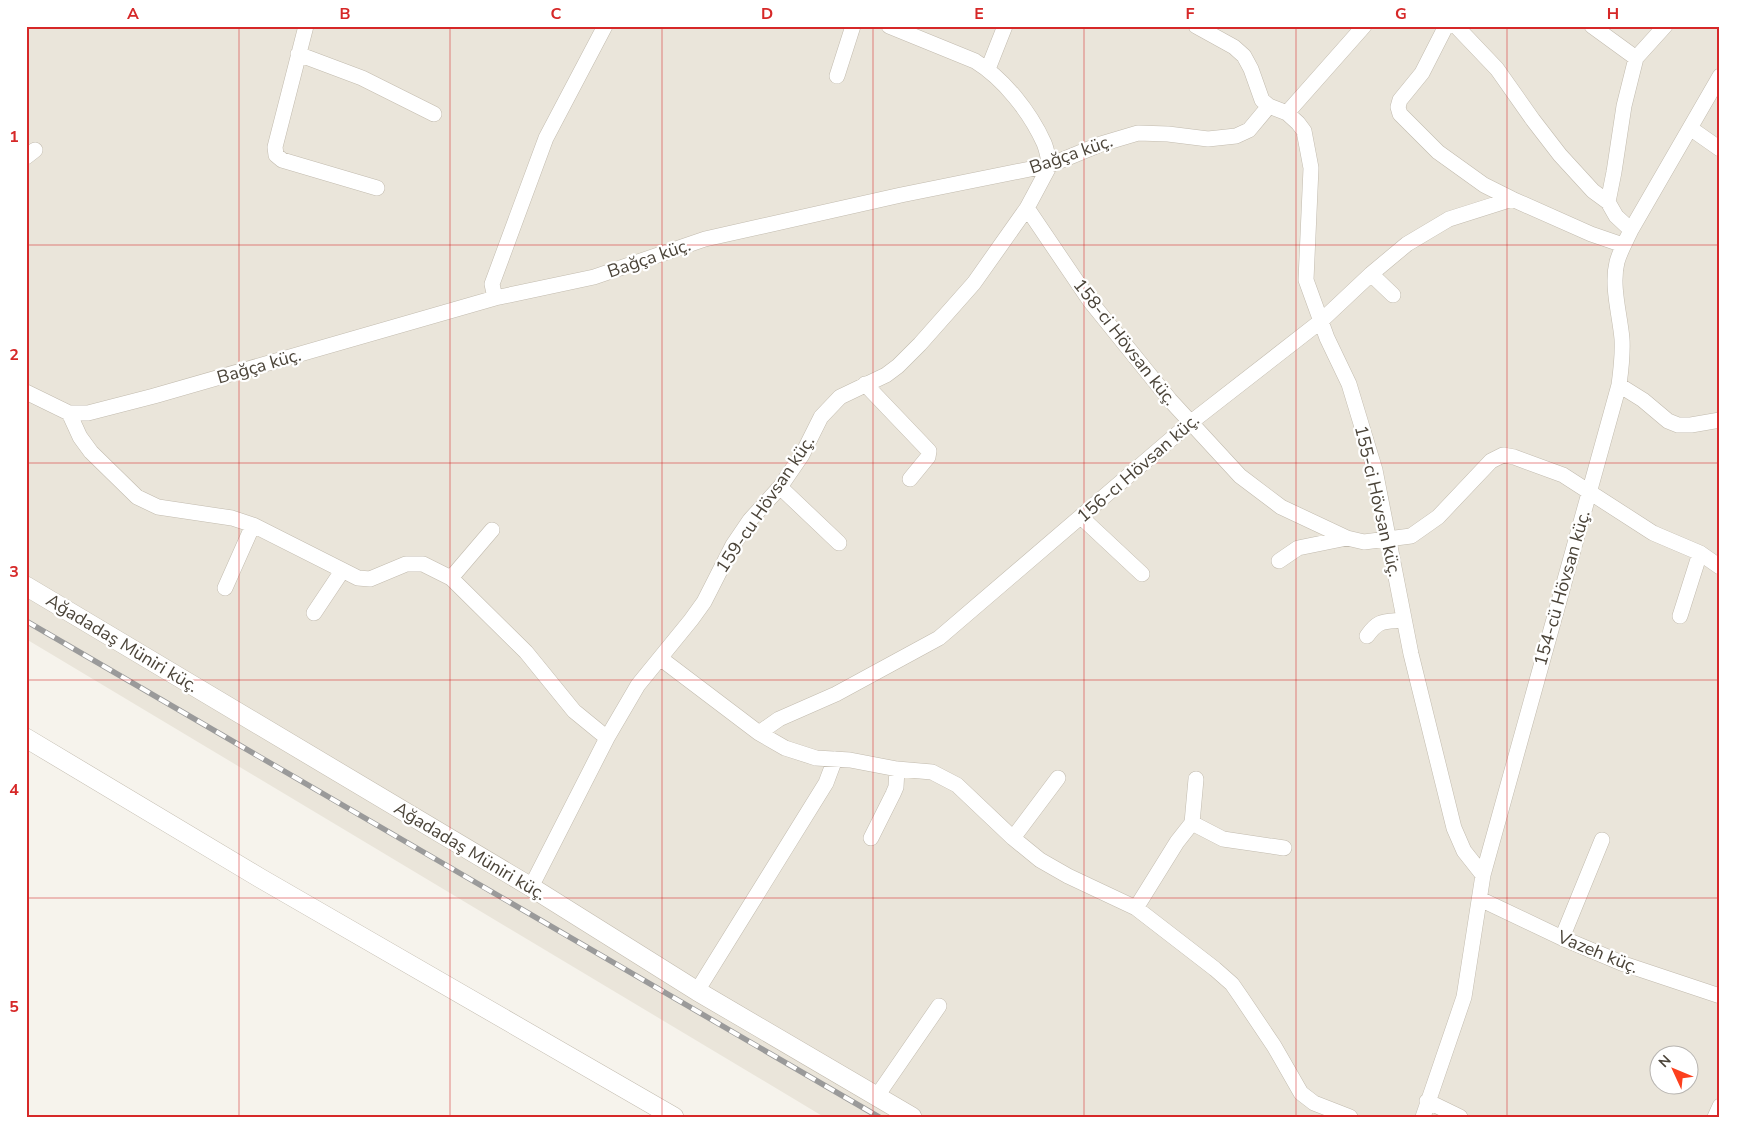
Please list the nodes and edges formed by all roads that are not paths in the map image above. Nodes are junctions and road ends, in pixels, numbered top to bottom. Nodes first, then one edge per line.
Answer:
1 (306, 26) edge
2 (605, 26) edge
3 (854, 26) edge
4 (889, 26) edge
5 (1005, 26) edge
6 (1196, 26) edge
7 (1364, 26) edge
8 (1446, 26) edge
9 (1456, 26) edge
10 (1592, 26) edge
11 (1665, 26) edge
12 (298, 54) junction
13 (1636, 58) junction
14 (988, 69) junction
15 (837, 76) dead end
16 (1720, 76) edge
17 (1269, 106) junction
18 (1287, 113) junction
19 (434, 114) dead end
20 (1690, 128) junction
21 (1720, 150) edge
22 (1050, 165) junction
23 (377, 188) dead end
24 (1512, 199) junction
25 (1608, 202) junction
26 (1027, 208) junction
27 (1631, 230) junction
28 (1623, 245) junction
29 (1371, 274) junction
30 (1393, 295) dead end
31 (495, 298) junction
32 (1321, 321) junction
33 (865, 384) junction
34 (1619, 385) junction
35 (26, 392) edge
36 (69, 413) junction
37 (1720, 420) edge
38 (1190, 423) junction
39 (910, 479) dead end
40 (780, 487) junction
41 (1590, 492) junction
42 (1081, 517) junction
43 (253, 525) junction
44 (492, 530) dead end
45 (1347, 538) junction
46 (1388, 540) junction
47 (839, 543) dead end
48 (1700, 553) junction
49 (1279, 561) dead end
50 (1720, 567) edge
51 (342, 571) junction
52 (1142, 574) dead end
53 (451, 578) junction
54 (26, 586) edge
55 (225, 588) dead end
56 (314, 613) dead end
57 (1680, 616) dead end
58 (1404, 620) junction
59 (1367, 636) dead end
60 (660, 658) junction
61 (759, 733) junction
62 (26, 738) edge
63 (607, 738) junction
64 (835, 759) junction
65 (897, 769) junction
66 (1058, 778) dead end
67 (1196, 780) dead end
68 (1192, 823) junction
69 (872, 838) dead end
70 (1013, 838) junction
71 (1602, 840) dead end
72 (1284, 848) dead end
73 (1483, 875) junction
74 (531, 887) junction
75 (1480, 899) junction
76 (1136, 908) junction
77 (1562, 938) junction
78 (697, 991) junction
79 (1720, 996) edge
80 (939, 1006) dead end
81 (877, 1096) junction
82 (1427, 1101) junction
83 (1720, 1106) edge
84 (674, 1117) edge
85 (912, 1117) edge
86 (1350, 1117) edge
87 (1423, 1117) edge
88 (1460, 1117) edge
89 (1715, 1117) edge

1 - 12 street
2 - 31 street
3 - 15 street
4 - 14 street
5 - 14 street
6 - 17 street
7 - 18 street
8 - 24 street
9 - 25 street
10 - 13 street
11 - 13 street
12 - 19 street
12 - 23 street
13 - 25 street
14 - 22 street
16 - 20 street, 154-cü Hövsan küç.
17 - 18 street, 155-ci Hövsan küç.
17 - 22 street, Bağça küç.
18 - 32 street, 155-ci Hövsan küç.
20 - 21 street
20 - 27 street, 154-cü Hövsan küç.
22 - 26 street, 159-cu Hövsan küç.
22 - 31 street, Bağça küç.
24 - 28 street
24 - 29 street, 156-cı Hövsan küç.
25 - 27 street
26 - 33 street, 159-cu Hövsan küç.
26 - 38 street, 158-ci Hövsan küç.
27 - 28 street, 154-cü Hövsan küç.
28 - 34 street, 154-cü Hövsan küç.
29 - 30 street
29 - 32 street, 156-cı Hövsan küç.
31 - 36 street, Bağça küç.
32 - 38 street, 156-cı Hövsan küç.
32 - 46 street, 155-ci Hövsan küç.
33 - 39 street
33 - 40 street, 159-cu Hövsan küç.
34 - 37 street
34 - 41 street, 154-cü Hövsan küç.
35 - 36 street, Bağça küç.
36 - 43 street
38 - 42 street, 156-cı Hövsan küç.
38 - 45 street, 158-ci Hövsan küç.
40 - 47 street
40 - 60 street, 159-cu Hövsan küç.
41 - 46 street, 158-ci Hövsan küç.
41 - 48 street, 158-ci Hövsan küç.
41 - 73 street, 154-cü Hövsan küç.
42 - 52 street
42 - 61 street, 156-cı Hövsan küç.
43 - 51 street
43 - 55 street
44 - 53 street
45 - 46 street, 158-ci Hövsan küç.
45 - 49 street
46 - 58 street, 155-ci Hövsan küç.
48 - 50 street, 158-ci Hövsan küç.
48 - 57 street
51 - 53 street
51 - 56 street
53 - 63 street
54 - 74 street, Ağadadaş Müniri küç.
58 - 59 street
58 - 73 street, 155-ci Hövsan küç.
60 - 61 street
60 - 63 street, 159-cu Hövsan küç.
61 - 64 street
62 - 84 street
63 - 74 street, 159-cu Hövsan küç.
64 - 65 street
64 - 78 street
65 - 69 street
65 - 70 street
66 - 70 street
67 - 68 street
68 - 72 street
68 - 76 street
70 - 76 street
71 - 77 street
73 - 75 street, 154-cü Hövsan küç.
74 - 78 street, Ağadadaş Müniri küç.
75 - 77 street, Vazeh küç.
75 - 82 street, 154-cü Hövsan küç.
76 - 86 street
77 - 79 street, Vazeh küç.
78 - 81 street, Ağadadaş Müniri küç.
80 - 81 street
81 - 85 street, Ağadadaş Müniri küç.
82 - 87 street, 154-cü Hövsan küç.
82 - 88 street
83 - 89 street

